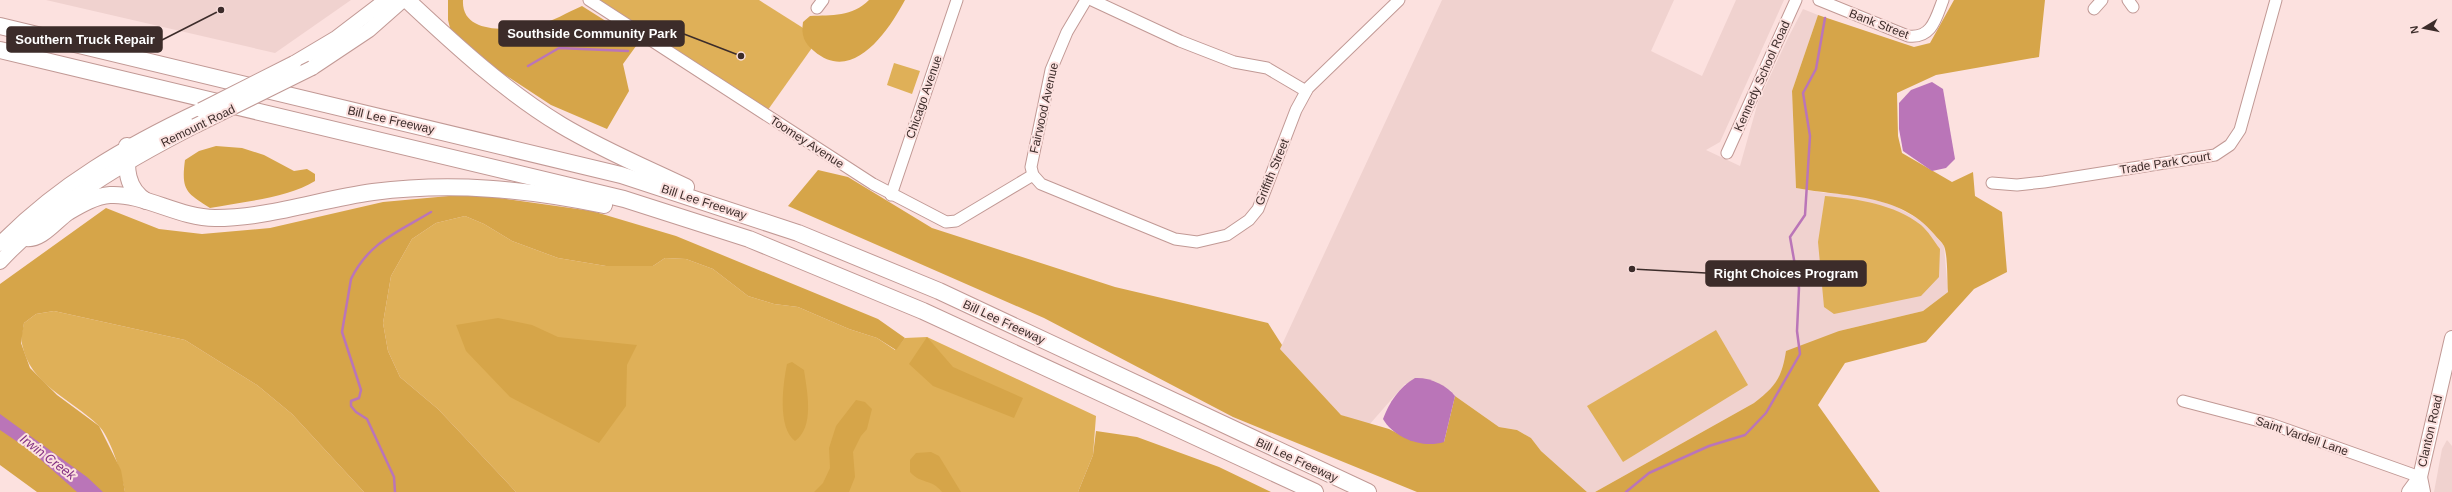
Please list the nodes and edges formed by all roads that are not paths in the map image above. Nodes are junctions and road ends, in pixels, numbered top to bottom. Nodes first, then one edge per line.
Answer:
1 (386, 0) edge
2 (403, 0) edge
3 (407, 0) edge
4 (426, 0) edge
5 (589, 0) edge
6 (957, 0) edge
7 (1086, 0) edge
8 (1092, 0) edge
9 (1399, 0) edge
10 (1796, 0) edge
11 (1819, 0) edge
12 (1943, 0) edge
13 (2102, 0) edge
14 (2276, 0) edge
15 (2094, 9) dead end
16 (433, 24) junction
17 (0, 26) edge
18 (0, 50) edge
19 (1306, 91) junction
20 (1727, 153) dead end
21 (126, 154) junction
22 (1033, 175) junction
23 (1992, 183) dead end
24 (891, 195) junction
25 (152, 204) junction
26 (753, 218) junction
27 (25, 238) junction
28 (749, 239) junction
29 (0, 244) edge
30 (0, 262) edge
31 (2452, 338) edge
32 (2183, 401) dead end
33 (2420, 477) junction
34 (1315, 492) edge
35 (1368, 492) edge
36 (2409, 492) edge
37 (2423, 492) edge

1 - 21 main road, Remount Road, bridge
2 - 21 main road, Remount Road, bridge
3 - 16 highway
4 - 16 highway
5 - 24 street, Toomey Avenue
6 - 24 street, Chicago Avenue
7 - 22 street, Fairwood Avenue
8 - 19 street
9 - 19 street, Griffith Street
10 - 20 street, Kennedy School Road
11 - 12 street, Bank Street
13 - 15 street
14 - 23 street, Trade Park Court
16 - 26 highway
17 - 26 highway, Bill Lee Freeway
18 - 28 highway, Bill Lee Freeway
19 - 22 street, Griffith Street
21 - 25 highway
21 - 27 main road, Remount Road
21 - 29 main road, Remount Road
22 - 24 street, Toomey Avenue
25 - 27 highway
25 - 28 highway
26 - 35 highway, Bill Lee Freeway
27 - 30 main road, Remount Road
28 - 34 highway, Bill Lee Freeway
31 - 33 main road, Clanton Road
32 - 33 street, Saint Vardell Lane
33 - 36 main road, Clanton Road
33 - 37 main road, Clanton Road

